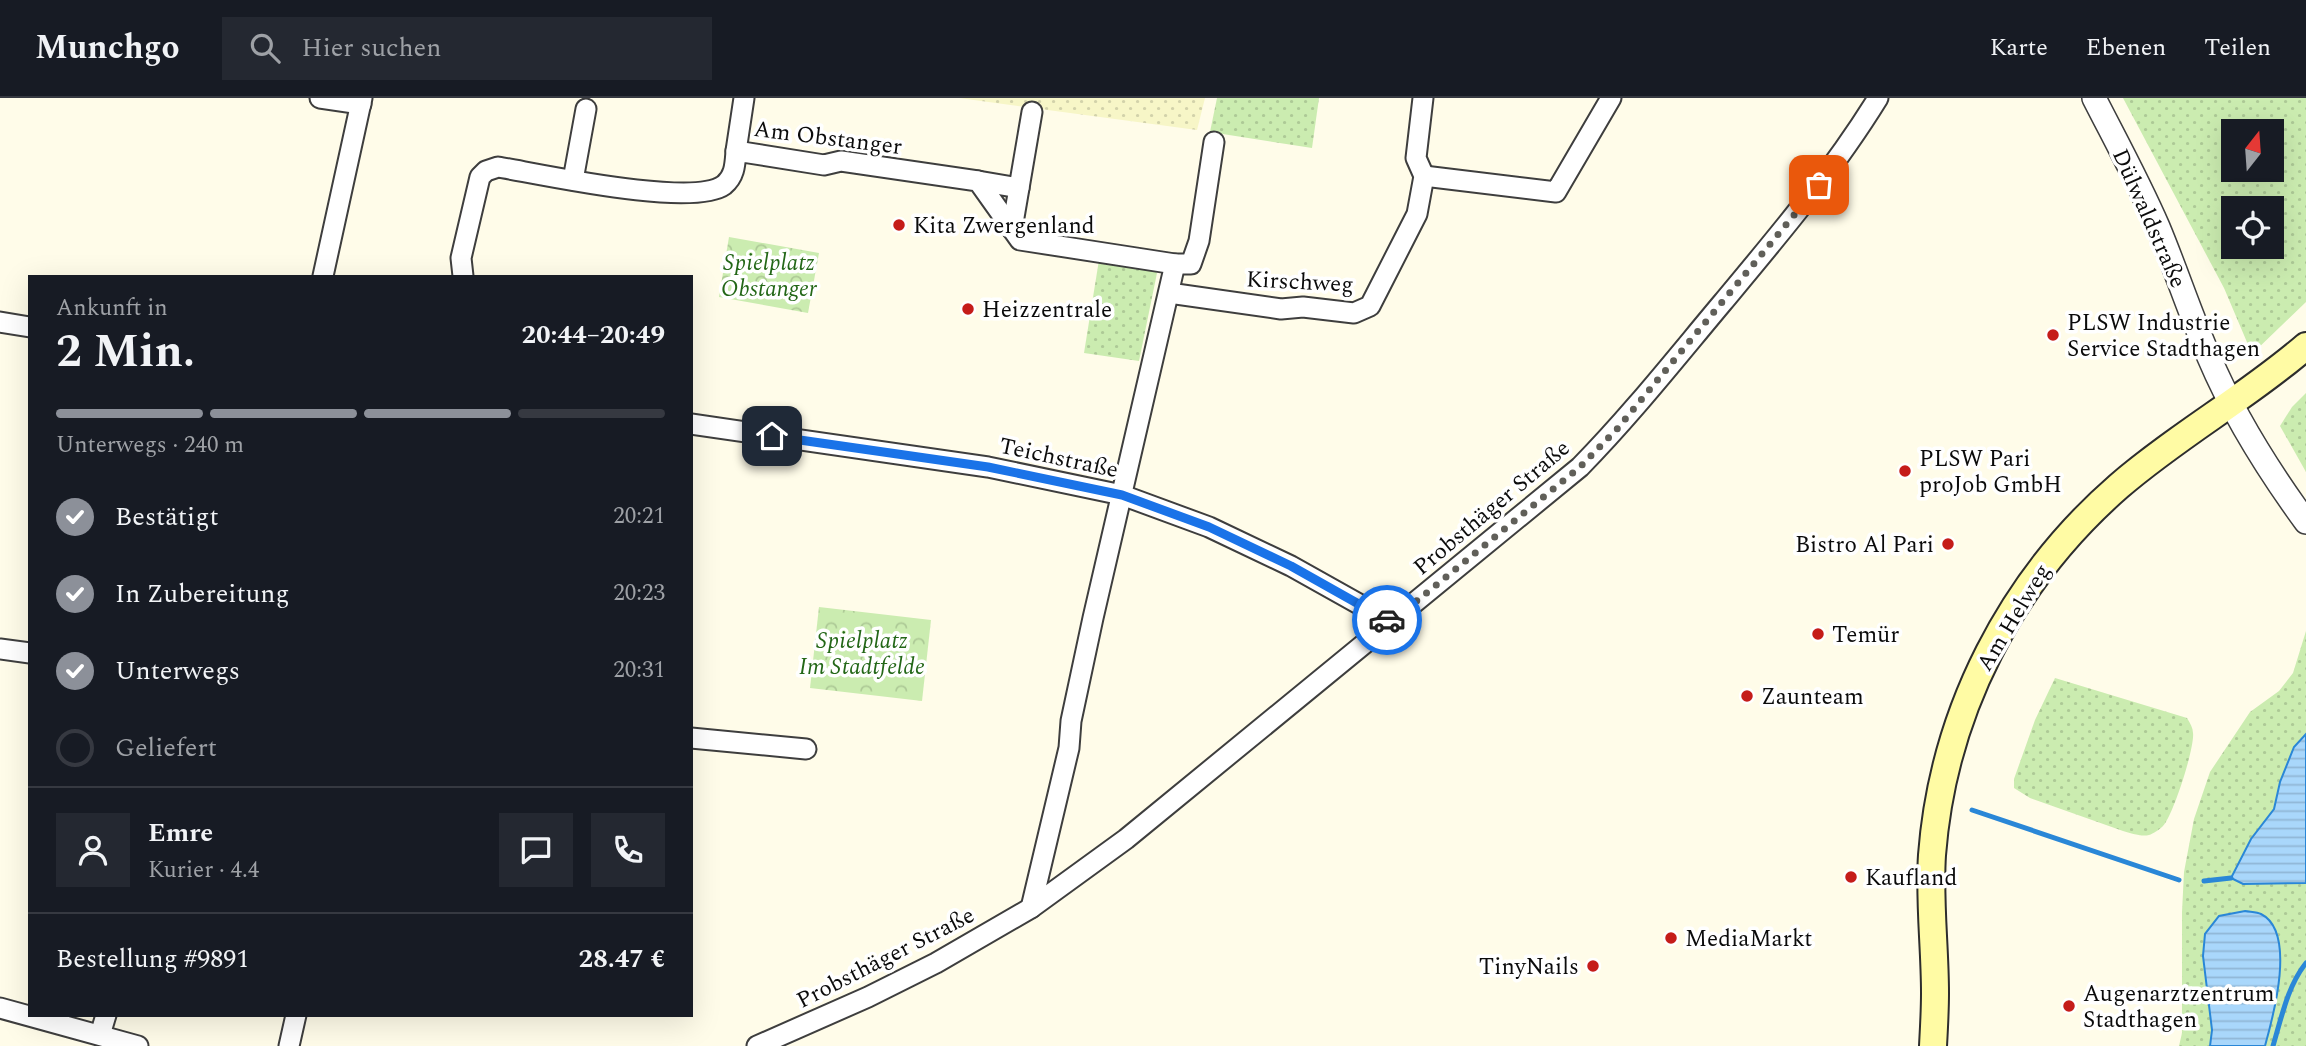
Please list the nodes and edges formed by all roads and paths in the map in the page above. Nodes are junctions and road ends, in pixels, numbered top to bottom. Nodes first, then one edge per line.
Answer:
1 (320, 98) edge
2 (744, 98) edge
3 (1423, 98) edge
4 (1611, 98) edge
5 (1878, 98) edge
6 (2094, 98) edge
7 (362, 101) edge
8 (586, 109) dead end
9 (1031, 112) dead end
10 (1214, 142) dead end
11 (736, 151) junction
12 (1424, 176) junction
13 (573, 180) junction
14 (978, 181) junction
15 (1019, 188) junction
16 (1012, 229) junction
17 (1175, 264) junction
18 (323, 275) edge
19 (463, 275) edge
20 (1169, 293) junction
21 (0, 322) edge
22 (28, 327) edge
23 (2306, 346) edge
24 (2231, 404) junction
25 (693, 424) edge
26 (1122, 495) junction
27 (2306, 522) edge
28 (1391, 622) junction
29 (0, 649) edge
30 (28, 653) edge
31 (693, 738) edge
32 (806, 748) dead end
33 (1031, 908) junction
34 (0, 1008) edge
35 (28, 1016) edge
36 (33, 1017) edge
37 (105, 1017) edge
38 (296, 1017) edge
39 (100, 1035) junction
40 (138, 1046) edge
41 (289, 1046) edge
42 (757, 1046) edge
43 (1933, 1046) edge

1 - 7 street
2 - 11 street
3 - 12 street, Kirschweg
4 - 12 street
5 - 28 street, Probsthäger Straße
6 - 24 street, Dülwaldstraße
7 - 18 street
8 - 13 street
9 - 15 street
10 - 17 street
11 - 13 street, Am Obstanger
11 - 14 street, Am Obstanger
12 - 20 street, Kirschweg
13 - 19 street, Am Obstanger
14 - 15 street, Am Obstanger
14 - 16 street
15 - 16 street
16 - 17 street
17 - 20 street
20 - 26 street
21 - 22 street
23 - 24 main road, Am Helweg
24 - 27 street, Dülwaldstraße
24 - 43 main road, Am Helweg
25 - 26 street, Teichstraße
26 - 28 street, Teichstraße
26 - 33 street
28 - 33 street, Probsthäger Straße
29 - 30 street
31 - 32 street
33 - 42 street, Probsthäger Straße
34 - 35 street
36 - 39 street
37 - 39 street
38 - 41 street
39 - 40 street

